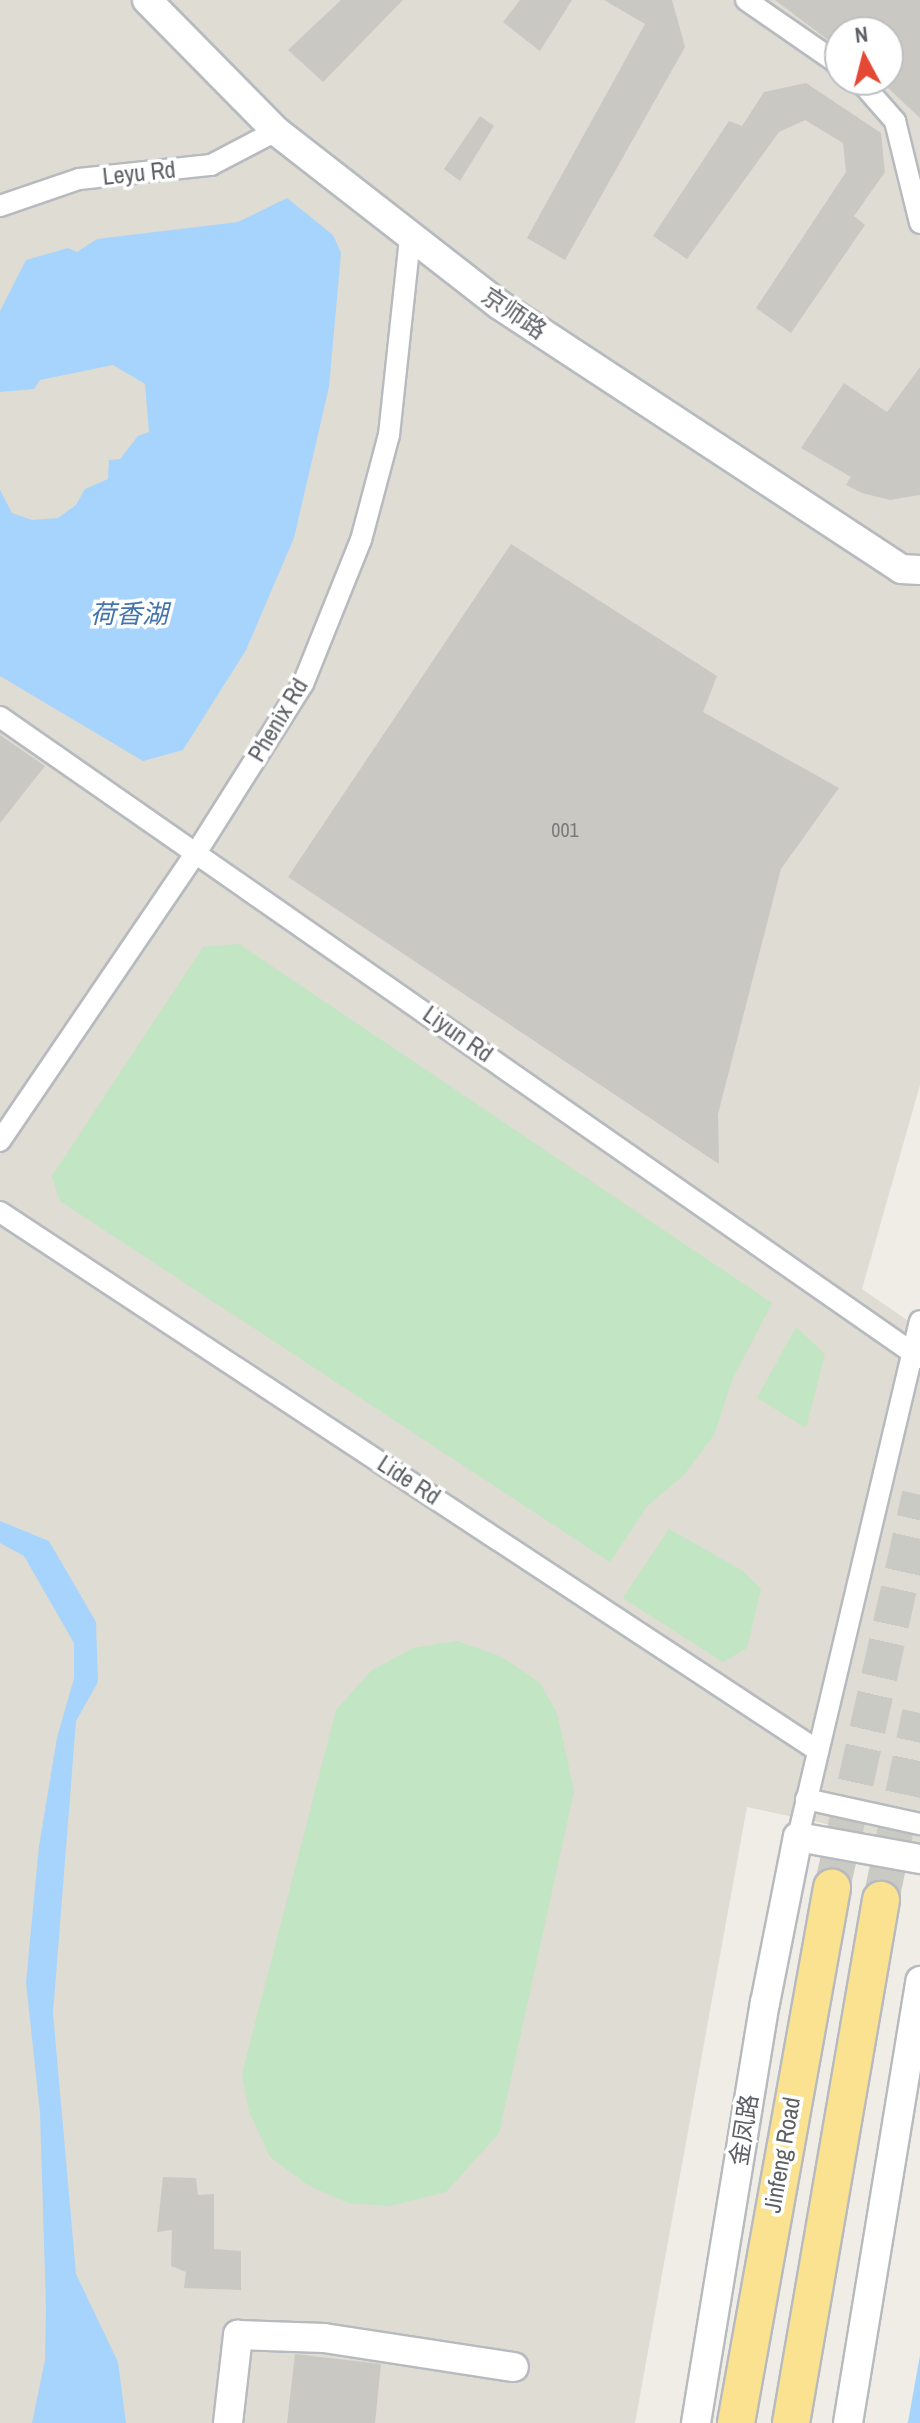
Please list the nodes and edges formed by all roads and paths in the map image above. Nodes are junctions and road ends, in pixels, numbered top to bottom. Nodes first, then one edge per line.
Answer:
1 (147, 0) edge
2 (746, 0) edge
3 (824, 54) edge
4 (873, 96) edge
5 (276, 131) junction
6 (0, 206) edge
7 (920, 223) edge
8 (410, 238) junction
9 (920, 570) edge
10 (0, 717) edge
11 (196, 853) junction
12 (0, 1141) edge
13 (0, 1212) edge
14 (920, 1321) edge
15 (916, 1357) edge
16 (817, 1750) junction
17 (806, 1799) junction
18 (920, 1824) edge
19 (798, 1837) junction
20 (920, 1859) edge
21 (832, 1888) tunnel mouth
22 (881, 1900) tunnel mouth
23 (920, 1981) edge
24 (514, 2367) dead end
25 (228, 2423) edge
26 (696, 2423) edge
27 (736, 2423) edge
28 (791, 2423) edge
29 (848, 2423) edge

1 - 5 street, 京师路
2 - 3 street
4 - 7 street
5 - 6 street, Leyu Rd
5 - 8 street, 京师路
8 - 9 street, 京师路
8 - 11 street, Phenix Rd
10 - 11 street, Liyun Rd
11 - 12 street, Phenix Rd
11 - 15 street, Liyun Rd
13 - 16 street, Lide Rd
14 - 15 street
15 - 16 street
16 - 17 street
17 - 18 street
17 - 19 street
19 - 20 street
19 - 26 street, 金凤路
21 - 27 highway, Jinfeng Road
22 - 28 highway
23 - 29 street
24 - 25 street

